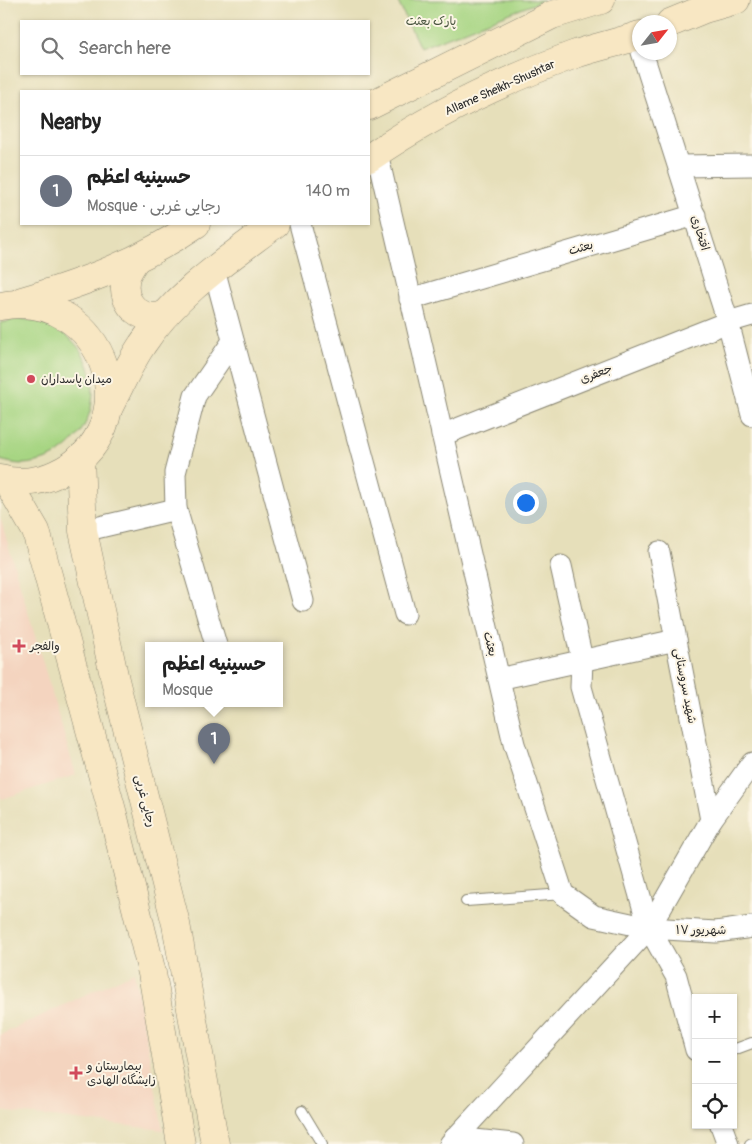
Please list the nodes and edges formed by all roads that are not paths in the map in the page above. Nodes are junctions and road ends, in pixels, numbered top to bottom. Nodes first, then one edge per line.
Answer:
1 (601, 0) edge
2 (736, 0) edge
3 (677, 20) edge
4 (632, 43) edge
5 (645, 60) edge
6 (370, 106) edge
7 (373, 155) edge
8 (752, 165) edge
9 (680, 166) junction
10 (695, 215) junction
11 (194, 225) edge
12 (274, 225) edge
13 (300, 225) edge
14 (135, 260) junction
15 (214, 269) junction
16 (410, 299) junction
17 (9, 304) edge
18 (166, 314) junction
19 (752, 315) edge
20 (728, 322) junction
21 (233, 341) junction
22 (108, 408) junction
23 (752, 415) edge
24 (442, 435) junction
25 (80, 458) junction
26 (4, 480) edge
27 (176, 509) junction
28 (83, 531) junction
29 (659, 552) dead end
30 (561, 566) dead end
31 (303, 601) dead end
32 (405, 614) dead end
33 (676, 640) junction
34 (215, 642) edge
35 (582, 659) junction
36 (498, 679) junction
37 (752, 764) edge
38 (711, 820) junction
39 (563, 894) junction
40 (466, 900) dead end
41 (752, 926) edge
42 (649, 928) junction
43 (693, 1039) edge
44 (752, 1043) edge
45 (737, 1049) edge
46 (302, 1111) dead end
47 (722, 1129) edge
48 (452, 1141) edge
49 (181, 1144) edge
50 (215, 1144) edge
51 (322, 1144) edge
52 (513, 1144) edge
53 (728, 1144) edge

1 - 6 main road
2 - 3 main road
4 - 7 main road, Allame Sheikh-Shushtar
5 - 9 street, افتخاری
7 - 16 street, بعثت
8 - 9 street
9 - 10 street, افتخاری
10 - 16 street, بعثت
10 - 20 street, افتخاری
11 - 14 main road
12 - 15 main road
13 - 32 street
14 - 17 main road
14 - 18 main road
15 - 18 main road
15 - 21 street
16 - 24 street, بعثت
17 - 22 main road
18 - 22 main road
19 - 20 street, جعفری
20 - 23 street, افتخاری
20 - 24 street, جعفری
21 - 27 street
21 - 31 street
22 - 25 main road
24 - 36 street, بعثت
25 - 26 main road
25 - 28 main road, رجایی غربی
26 - 49 main road
27 - 28 street
27 - 34 street
28 - 50 main road, رجایی غربی
29 - 33 street, شهید سروستانی
30 - 35 street
33 - 35 street
33 - 38 street, شهید سروستانی
35 - 36 street
35 - 42 street
36 - 39 street, بعثت
37 - 38 street
38 - 42 street
39 - 40 lane
39 - 42 street
41 - 42 street, ۱۷ شهریور
42 - 43 street
42 - 48 street
44 - 45 lane
46 - 51 lane
47 - 53 street
48 - 52 street

